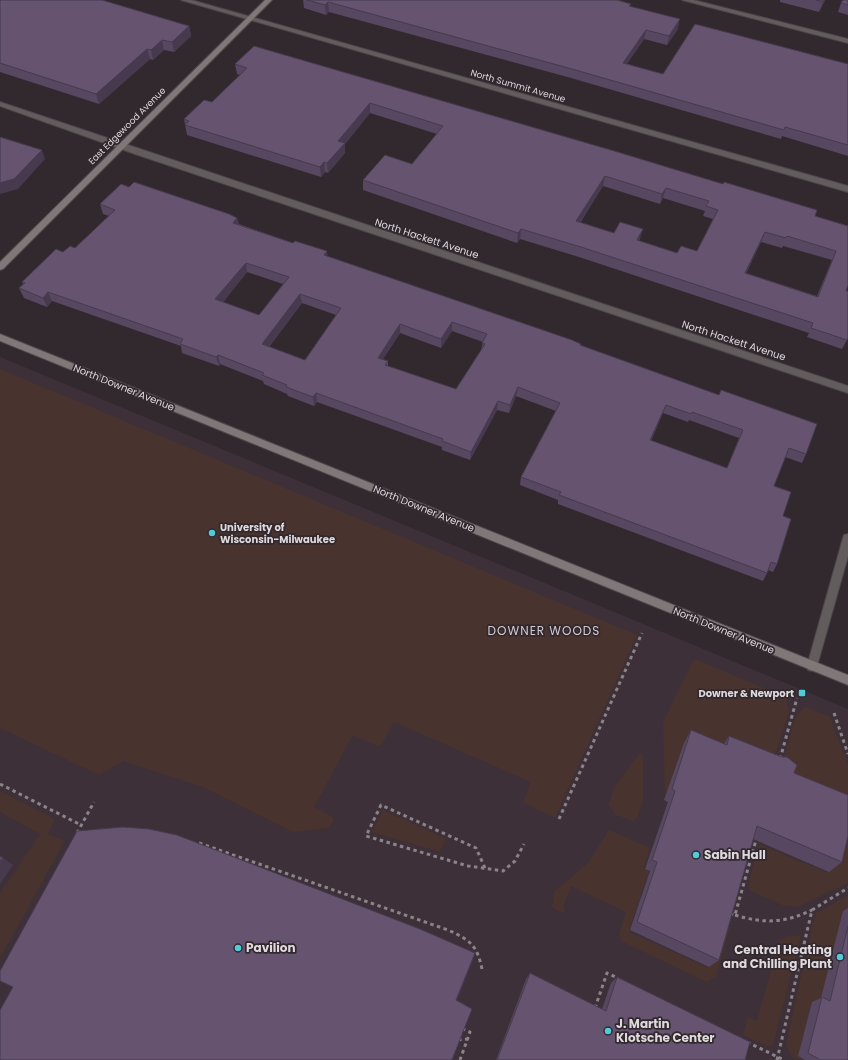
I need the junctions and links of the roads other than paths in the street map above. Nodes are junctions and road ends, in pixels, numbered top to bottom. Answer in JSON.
{"nodes":[{"id":1,"x":184,"y":0,"type":"edge"},
{"id":2,"x":269,"y":0,"type":"edge"},
{"id":3,"x":685,"y":0,"type":"edge"},
{"id":4,"x":249,"y":19,"type":"junction"},
{"id":5,"x":848,"y":41,"type":"edge"},
{"id":6,"x":0,"y":104,"type":"edge"},
{"id":7,"x":120,"y":146,"type":"junction"},
{"id":8,"x":848,"y":189,"type":"edge"},
{"id":9,"x":0,"y":267,"type":"edge"},
{"id":10,"x":0,"y":337,"type":"edge"},
{"id":11,"x":848,"y":390,"type":"edge"},
{"id":12,"x":848,"y":538,"type":"edge"},
{"id":13,"x":812,"y":666,"type":"junction"},
{"id":14,"x":848,"y":680,"type":"edge"}],
"edges":[{"from":1,"to":4,"type":"street","name":"North Summit Avenue"},
{"from":2,"to":4,"type":"street","name":"East Edgewood Avenue"},
{"from":3,"to":5,"type":"street"},
{"from":4,"to":7,"type":"street","name":"East Edgewood Avenue"},
{"from":4,"to":8,"type":"street","name":"North Summit Avenue"},
{"from":6,"to":7,"type":"street","name":"North Hackett Avenue"},
{"from":7,"to":9,"type":"street","name":"East Edgewood Avenue"},
{"from":7,"to":11,"type":"street","name":"North Hackett Avenue"},
{"from":10,"to":13,"type":"street","name":"North Downer Avenue"},
{"from":12,"to":13,"type":"street"},
{"from":13,"to":14,"type":"street","name":"North Downer Avenue"}]}
